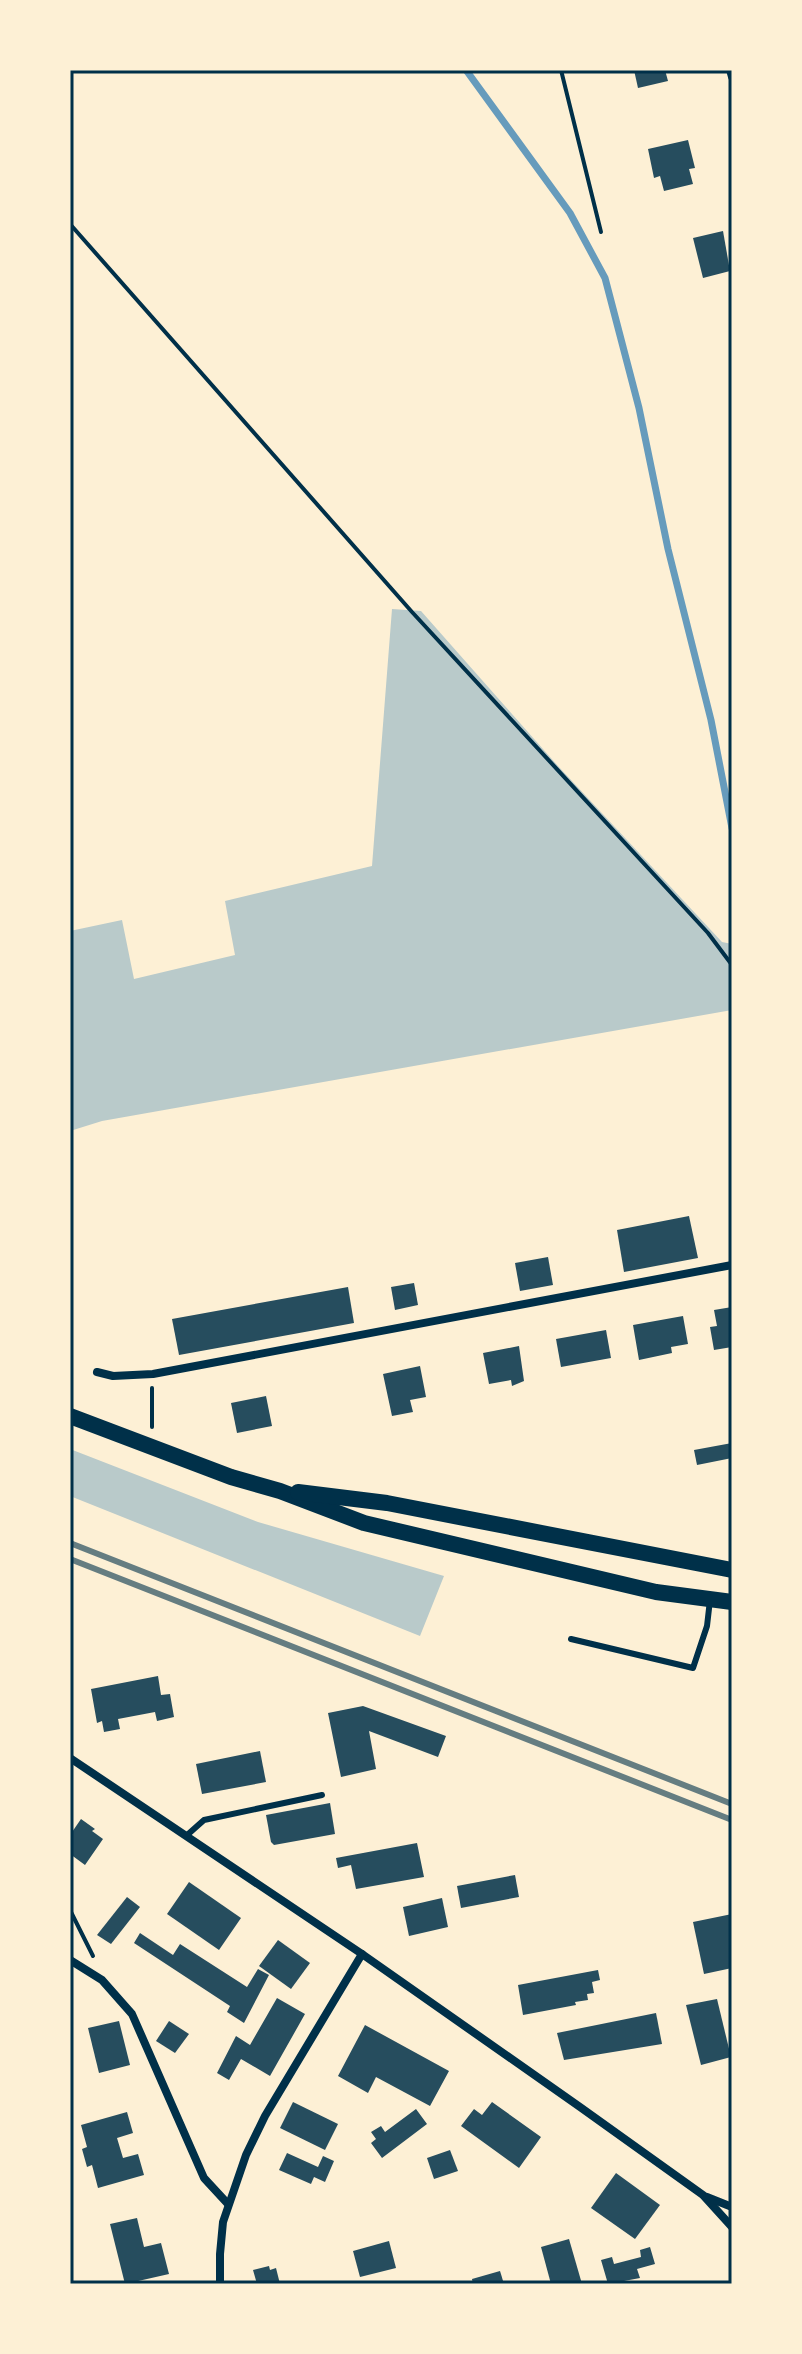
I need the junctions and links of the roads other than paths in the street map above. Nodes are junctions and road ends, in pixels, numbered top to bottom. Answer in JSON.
{"nodes":[{"id":1,"x":730,"y":70,"type":"edge"},
{"id":2,"x":732,"y":77,"type":"edge"},
{"id":3,"x":732,"y":1265,"type":"edge"},
{"id":4,"x":97,"y":1372,"type":"dead end"},
{"id":5,"x":70,"y":1416,"type":"edge"},
{"id":6,"x":280,"y":1491,"type":"junction"},
{"id":7,"x":732,"y":1570,"type":"edge"},
{"id":8,"x":710,"y":1600,"type":"junction"},
{"id":9,"x":732,"y":1602,"type":"edge"},
{"id":10,"x":571,"y":1639,"type":"dead end"},
{"id":11,"x":70,"y":1758,"type":"edge"},
{"id":12,"x":322,"y":1795,"type":"dead end"},
{"id":13,"x":186,"y":1836,"type":"junction"},
{"id":14,"x":362,"y":1954,"type":"junction"},
{"id":15,"x":70,"y":1960,"type":"edge"},
{"id":16,"x":703,"y":2195,"type":"junction"},
{"id":17,"x":228,"y":2204,"type":"junction"},
{"id":18,"x":732,"y":2207,"type":"edge"},
{"id":19,"x":732,"y":2227,"type":"edge"},
{"id":20,"x":220,"y":2284,"type":"edge"}],
"edges":[{"from":1,"to":2,"type":"street"},
{"from":3,"to":4,"type":"street"},
{"from":5,"to":6,"type":"main road"},
{"from":6,"to":7,"type":"main road"},
{"from":6,"to":8,"type":"main road"},
{"from":8,"to":9,"type":"main road"},
{"from":8,"to":10,"type":"lane"},
{"from":11,"to":13,"type":"street"},
{"from":12,"to":13,"type":"lane"},
{"from":13,"to":14,"type":"street"},
{"from":14,"to":16,"type":"street"},
{"from":14,"to":17,"type":"street"},
{"from":15,"to":17,"type":"street"},
{"from":16,"to":18,"type":"street"},
{"from":16,"to":19,"type":"street"},
{"from":17,"to":20,"type":"street"}]}
